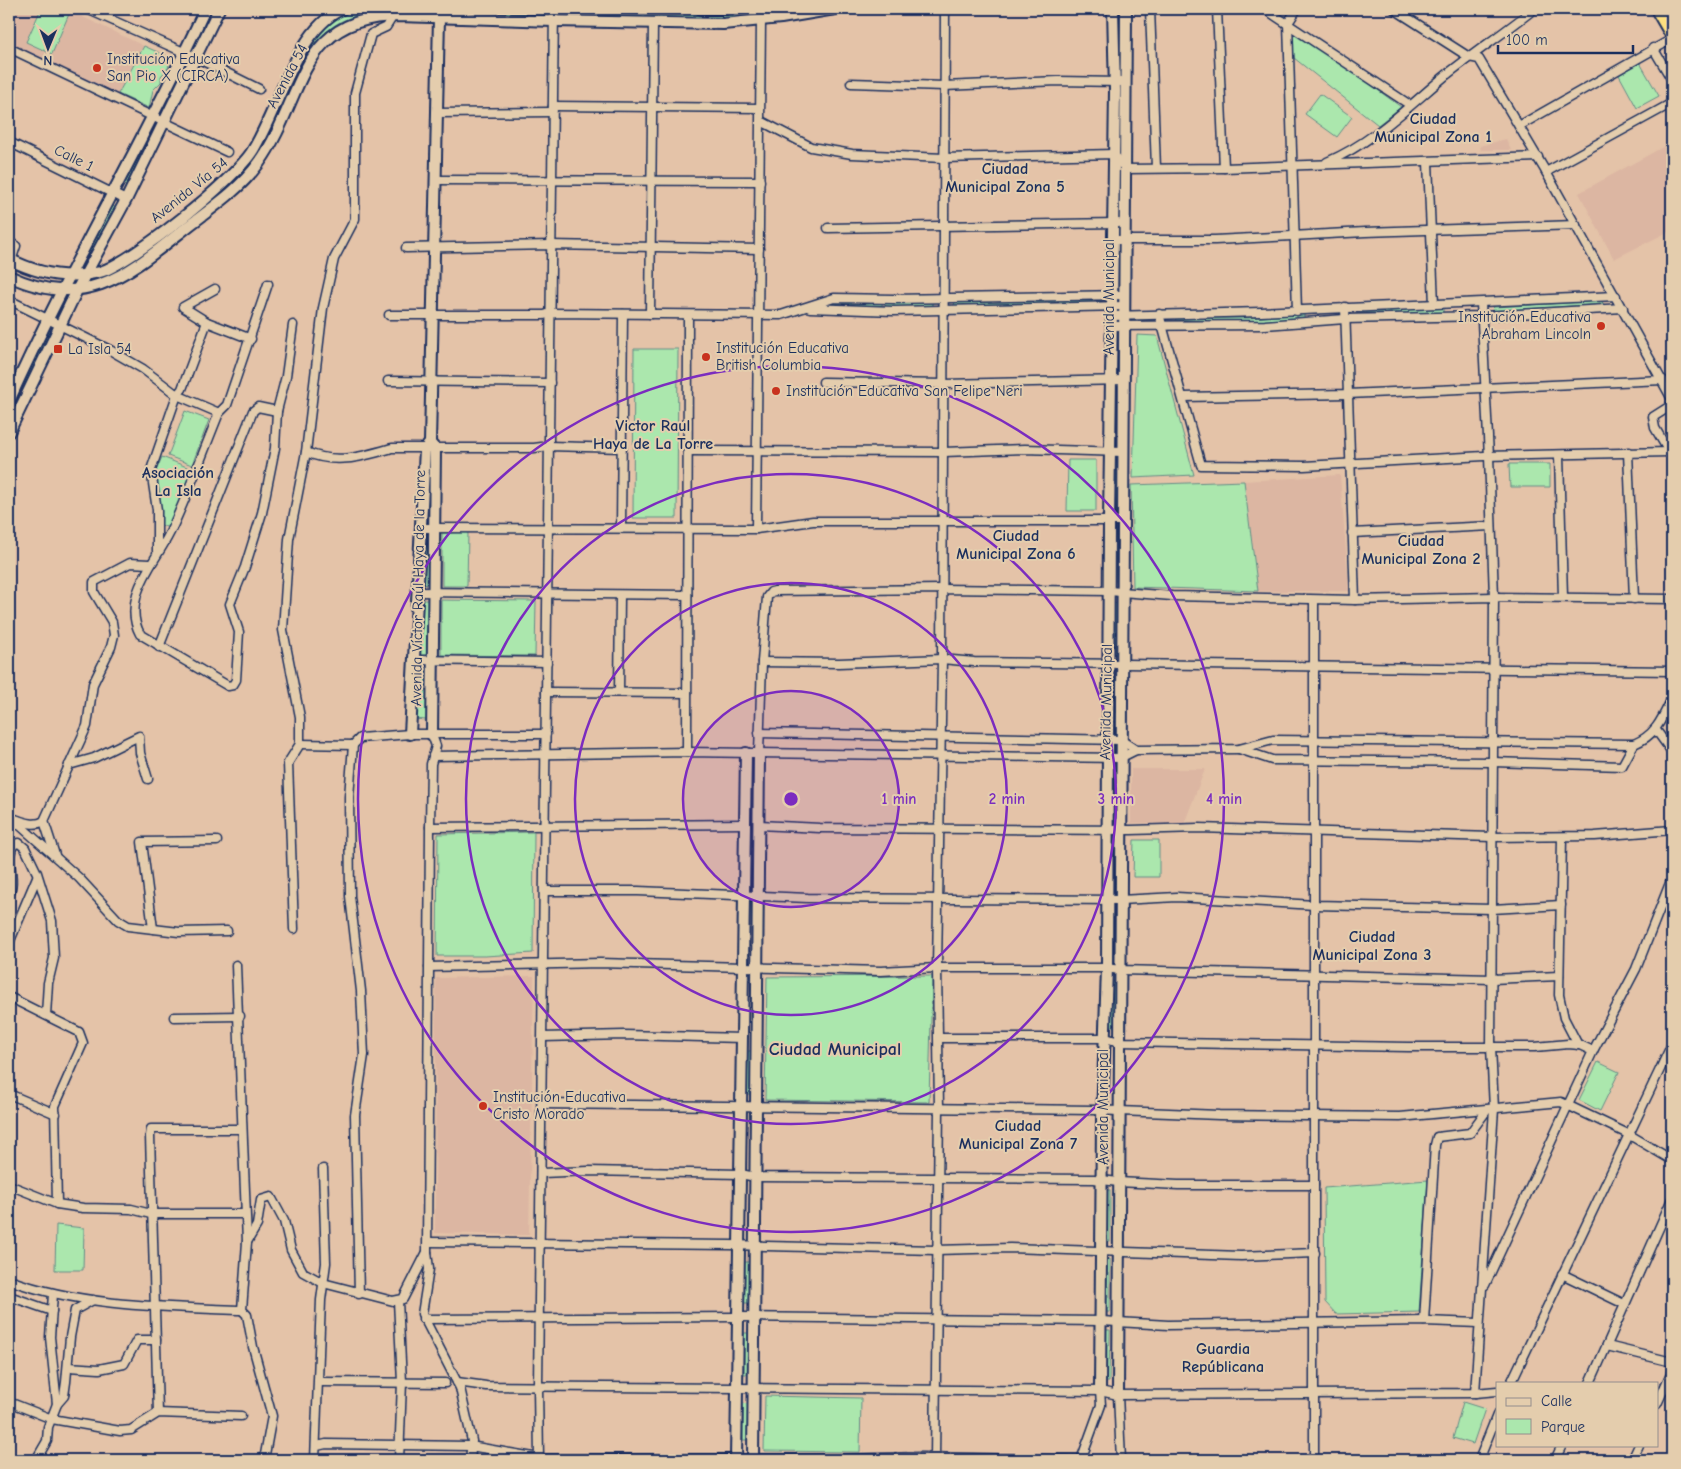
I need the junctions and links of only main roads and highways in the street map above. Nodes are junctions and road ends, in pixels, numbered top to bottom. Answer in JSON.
{"nodes":[{"id":1,"x":1658,"y":9,"type":"edge"},
{"id":2,"x":1672,"y":33,"type":"edge"}],
"edges":[{"from":1,"to":2,"type":"highway"}]}
